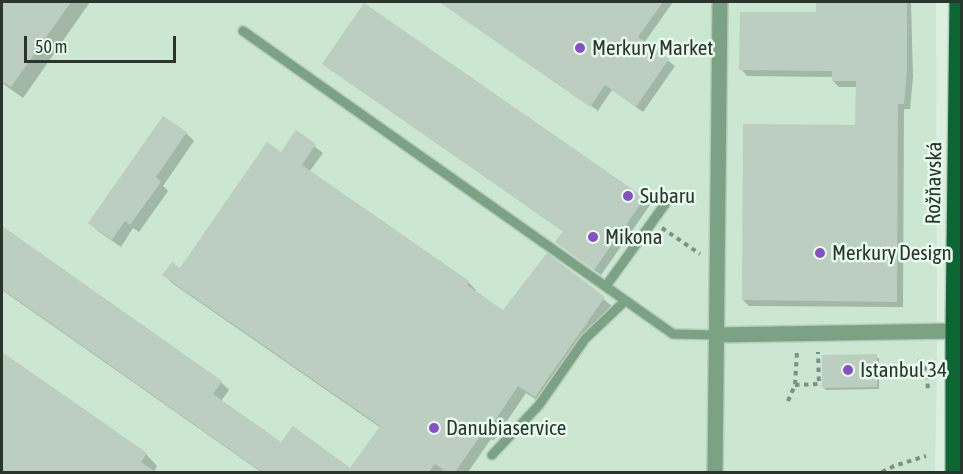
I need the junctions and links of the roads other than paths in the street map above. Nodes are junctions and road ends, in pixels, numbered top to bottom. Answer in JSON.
{"nodes":[{"id":1,"x":720,"y":2,"type":"edge"},
{"id":2,"x":957,"y":2,"type":"edge"},
{"id":3,"x":243,"y":31,"type":"dead end"},
{"id":4,"x":668,"y":200,"type":"dead end"},
{"id":5,"x":606,"y":286,"type":"junction"},
{"id":6,"x":625,"y":301,"type":"junction"},
{"id":7,"x":959,"y":332,"type":"edge"},
{"id":8,"x":717,"y":335,"type":"junction"},
{"id":9,"x":492,"y":455,"type":"dead end"},
{"id":10,"x":715,"y":472,"type":"edge"},
{"id":11,"x":953,"y":472,"type":"edge"}],
"edges":[{"from":1,"to":8,"type":"street"},
{"from":2,"to":7,"type":"main road","name":"Rožňavská"},
{"from":3,"to":5,"type":"lane"},
{"from":4,"to":5,"type":"lane"},
{"from":5,"to":6,"type":"lane"},
{"from":6,"to":8,"type":"lane"},
{"from":6,"to":9,"type":"lane"},
{"from":7,"to":8,"type":"street"},
{"from":7,"to":11,"type":"main road","name":"Rožňavská"},
{"from":8,"to":10,"type":"street"}]}
